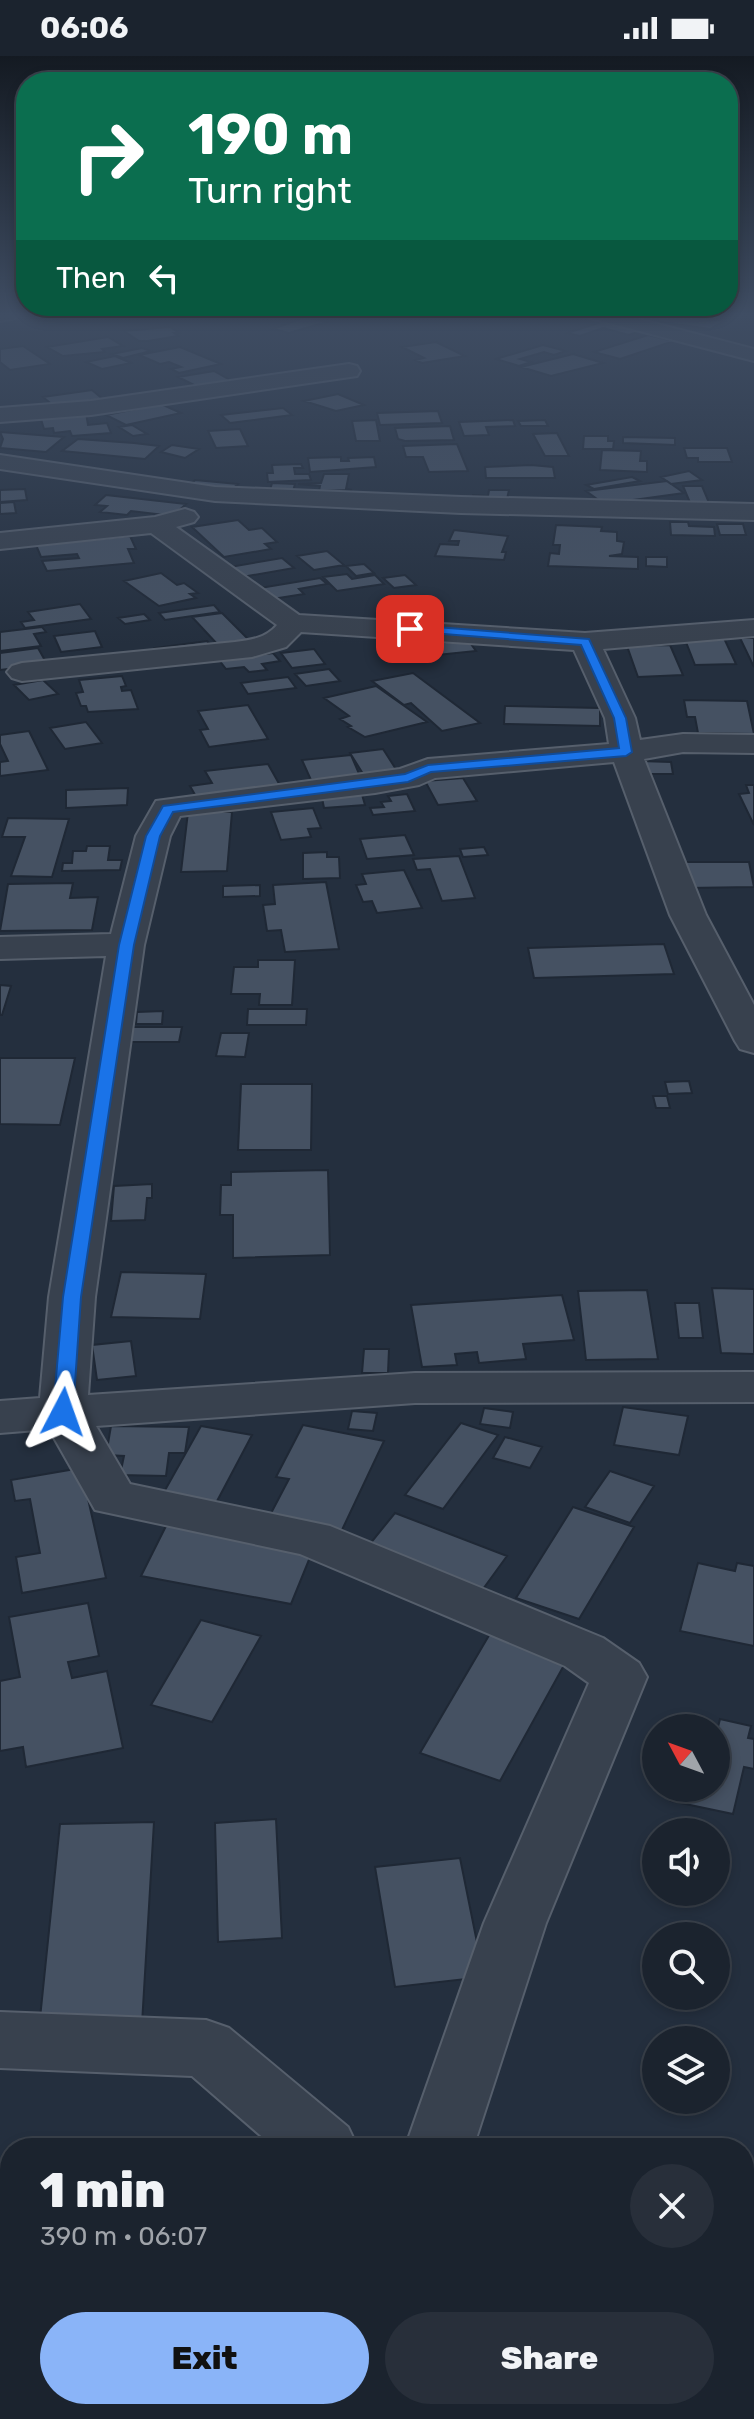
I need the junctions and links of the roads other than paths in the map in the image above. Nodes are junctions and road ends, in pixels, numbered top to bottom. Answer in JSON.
{"nodes":[{"id":1,"x":0,"y":462,"type":"edge"},
{"id":2,"x":215,"y":494,"type":"junction"},
{"id":3,"x":754,"y":512,"type":"edge"},
{"id":4,"x":156,"y":525,"type":"junction"},
{"id":5,"x":0,"y":541,"type":"edge"},
{"id":6,"x":292,"y":623,"type":"junction"},
{"id":7,"x":754,"y":628,"type":"edge"},
{"id":8,"x":585,"y":642,"type":"junction"},
{"id":9,"x":22,"y":672,"type":"dead end"},
{"id":10,"x":754,"y":744,"type":"edge"},
{"id":11,"x":626,"y":752,"type":"junction"},
{"id":12,"x":126,"y":945,"type":"junction"},
{"id":13,"x":0,"y":948,"type":"edge"},
{"id":14,"x":754,"y":1041,"type":"edge"},
{"id":15,"x":754,"y":1387,"type":"edge"},
{"id":16,"x":63,"y":1412,"type":"junction"},
{"id":17,"x":0,"y":1417,"type":"edge"},
{"id":18,"x":0,"y":2040,"type":"edge"},
{"id":19,"x":312,"y":2138,"type":"edge"},
{"id":20,"x":442,"y":2138,"type":"edge"}],
"edges":[{"from":1,"to":2,"type":"street"},
{"from":2,"to":3,"type":"street"},
{"from":2,"to":4,"type":"street"},
{"from":4,"to":5,"type":"street"},
{"from":4,"to":6,"type":"street"},
{"from":6,"to":8,"type":"street"},
{"from":6,"to":9,"type":"street"},
{"from":7,"to":8,"type":"street"},
{"from":8,"to":11,"type":"street"},
{"from":10,"to":11,"type":"street"},
{"from":11,"to":12,"type":"street"},
{"from":11,"to":14,"type":"street"},
{"from":12,"to":13,"type":"street"},
{"from":12,"to":16,"type":"street"},
{"from":15,"to":16,"type":"street"},
{"from":16,"to":17,"type":"street"},
{"from":16,"to":20,"type":"street"},
{"from":18,"to":19,"type":"street"}]}
